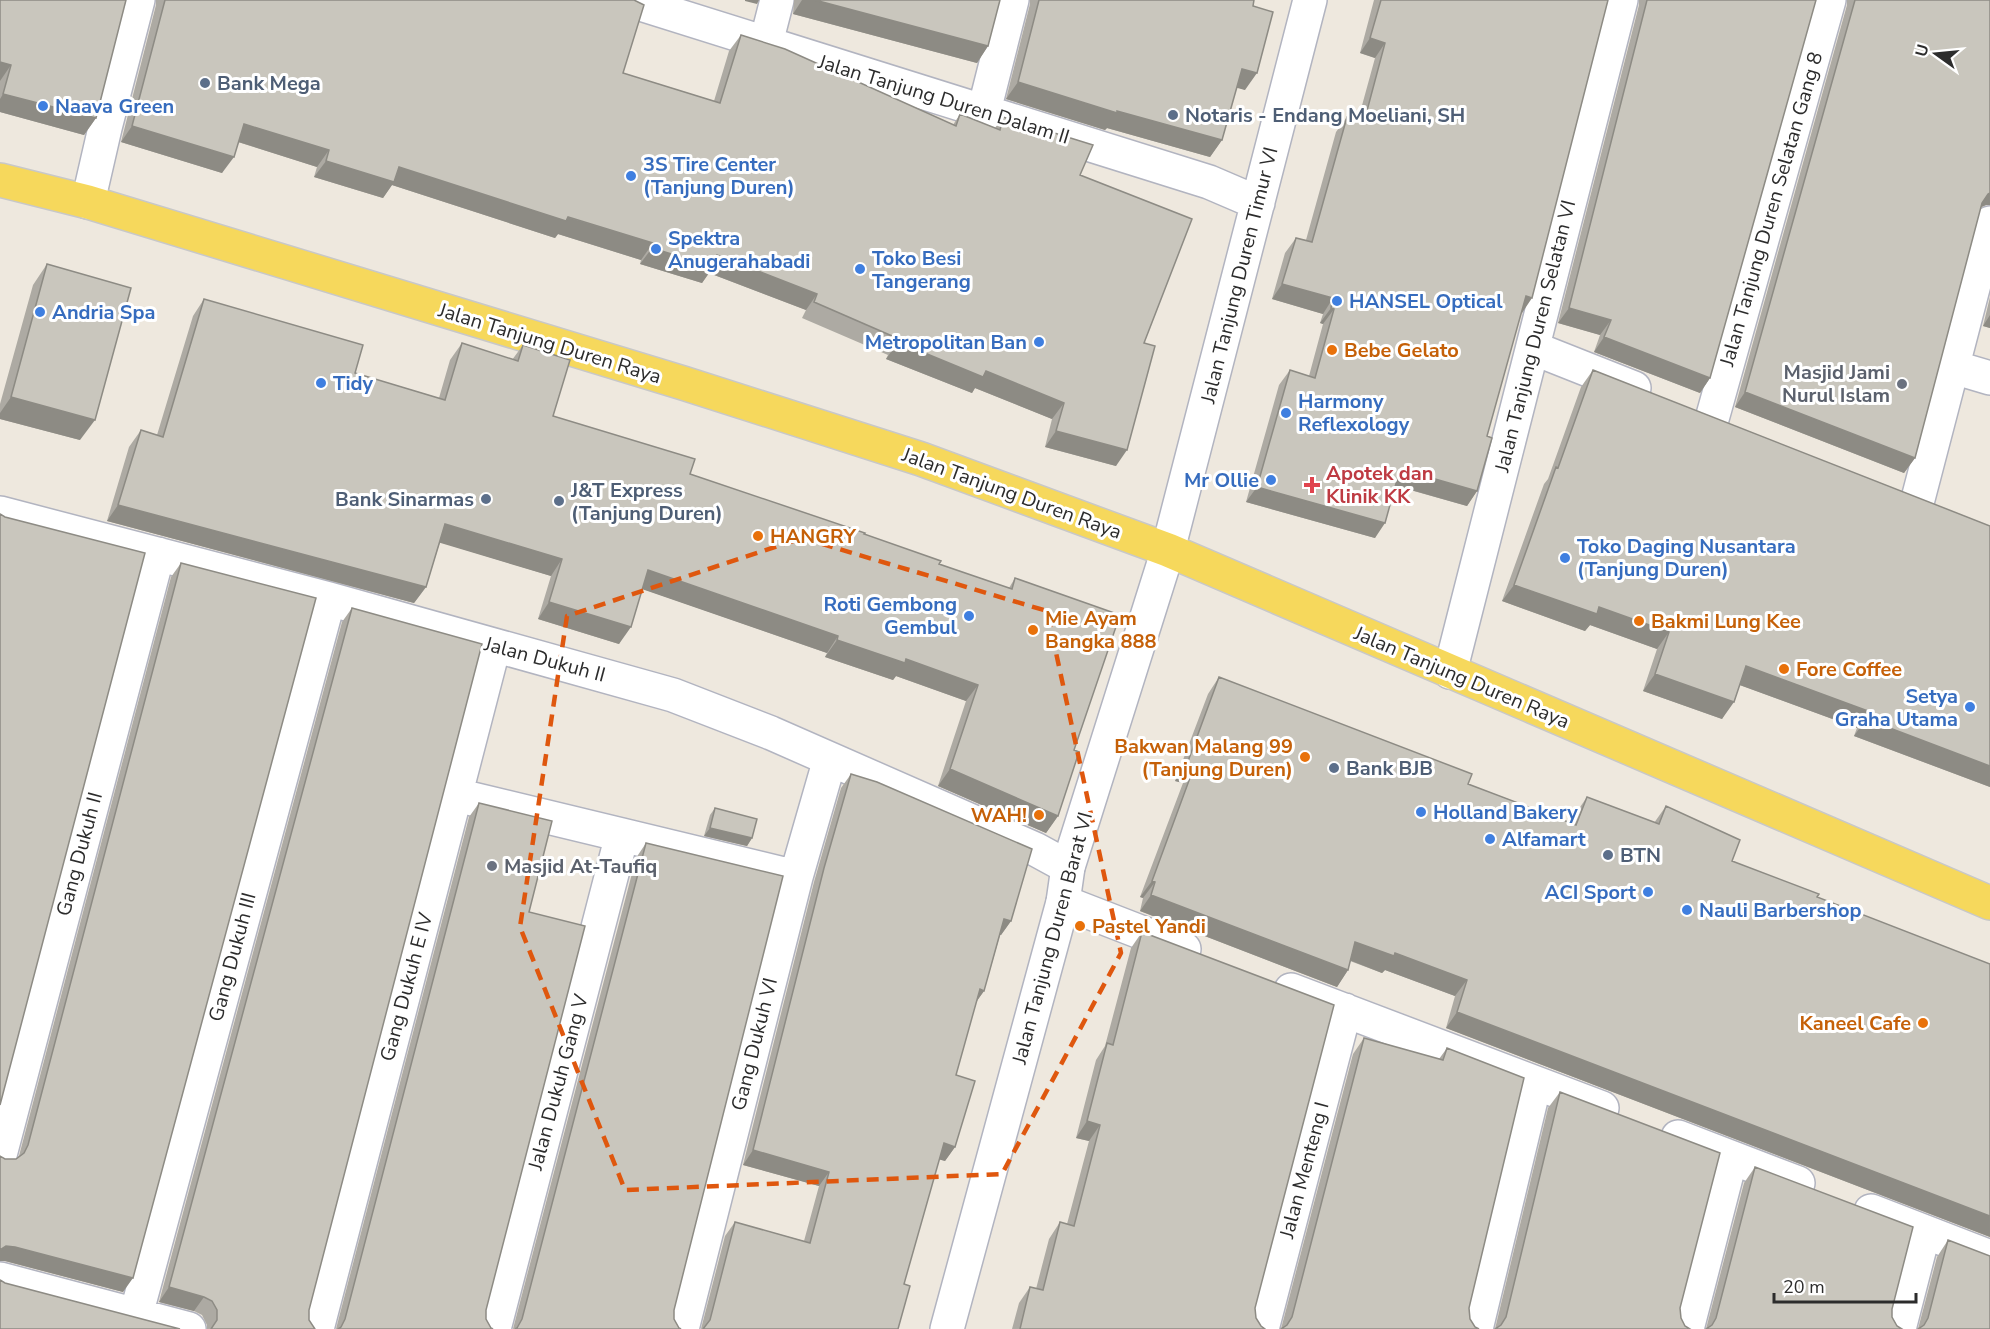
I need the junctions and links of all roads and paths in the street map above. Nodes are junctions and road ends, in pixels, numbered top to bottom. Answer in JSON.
{"nodes":[{"id":1,"x":138,"y":0,"type":"edge"},
{"id":2,"x":628,"y":0,"type":"edge"},
{"id":3,"x":777,"y":0,"type":"edge"},
{"id":4,"x":1012,"y":0,"type":"edge"},
{"id":5,"x":1310,"y":0,"type":"edge"},
{"id":6,"x":1621,"y":0,"type":"edge"},
{"id":7,"x":1829,"y":0,"type":"edge"},
{"id":8,"x":766,"y":43,"type":"junction"},
{"id":9,"x":984,"y":111,"type":"junction"},
{"id":10,"x":0,"y":180,"type":"edge"},
{"id":11,"x":88,"y":202,"type":"junction"},
{"id":12,"x":1258,"y":203,"type":"junction"},
{"id":13,"x":1990,"y":223,"type":"edge"},
{"id":14,"x":1533,"y":348,"type":"junction"},
{"id":15,"x":1953,"y":367,"type":"junction"},
{"id":16,"x":1990,"y":378,"type":"edge"},
{"id":17,"x":1712,"y":419,"type":"junction"},
{"id":18,"x":1745,"y":431,"type":"edge"},
{"id":19,"x":1886,"y":487,"type":"edge"},
{"id":20,"x":1918,"y":499,"type":"junction"},
{"id":21,"x":1949,"y":511,"type":"edge"},
{"id":22,"x":0,"y":513,"type":"edge"},
{"id":23,"x":1168,"y":550,"type":"junction"},
{"id":24,"x":158,"y":554,"type":"junction"},
{"id":25,"x":329,"y":599,"type":"junction"},
{"id":26,"x":495,"y":646,"type":"junction"},
{"id":27,"x":1450,"y":672,"type":"junction"},
{"id":28,"x":830,"y":759,"type":"junction"},
{"id":29,"x":456,"y":795,"type":"junction"},
{"id":30,"x":622,"y":835,"type":"junction"},
{"id":31,"x":1068,"y":867,"type":"junction"},
{"id":32,"x":796,"y":877,"type":"junction"},
{"id":33,"x":1063,"y":902,"type":"junction"},
{"id":34,"x":1990,"y":903,"type":"edge"},
{"id":35,"x":1213,"y":960,"type":"edge"},
{"id":36,"x":1268,"y":981,"type":"edge"},
{"id":37,"x":1345,"y":1010,"type":"junction"},
{"id":38,"x":1535,"y":1083,"type":"junction"},
{"id":39,"x":0,"y":1155,"type":"edge"},
{"id":40,"x":1731,"y":1158,"type":"junction"},
{"id":41,"x":1924,"y":1232,"type":"junction"},
{"id":42,"x":1990,"y":1257,"type":"edge"},
{"id":43,"x":0,"y":1279,"type":"edge"},
{"id":44,"x":136,"y":1315,"type":"junction"},
{"id":45,"x":189,"y":1329,"type":"edge"},
{"id":46,"x":317,"y":1329,"type":"edge"},
{"id":47,"x":494,"y":1329,"type":"edge"},
{"id":48,"x":682,"y":1329,"type":"edge"},
{"id":49,"x":947,"y":1329,"type":"edge"},
{"id":50,"x":1262,"y":1329,"type":"edge"},
{"id":51,"x":1476,"y":1329,"type":"edge"},
{"id":52,"x":1687,"y":1329,"type":"edge"},
{"id":53,"x":1899,"y":1329,"type":"edge"}],
"edges":[{"from":1,"to":11,"type":"street"},
{"from":2,"to":8,"type":"street","name":"Jalan Tanjung Duren Dalam II"},
{"from":3,"to":8,"type":"street"},
{"from":4,"to":9,"type":"street"},
{"from":5,"to":12,"type":"street","name":"Jalan Tanjung Duren Timur VI"},
{"from":6,"to":14,"type":"street","name":"Jalan Tanjung Duren Selatan VI"},
{"from":7,"to":17,"type":"street","name":"Jalan Tanjung Duren Selatan Gang 8"},
{"from":8,"to":9,"type":"street","name":"Jalan Tanjung Duren Dalam II"},
{"from":9,"to":12,"type":"street","name":"Jalan Tanjung Duren Dalam II"},
{"from":10,"to":11,"type":"main road","name":"Jalan Tanjung Duren Raya"},
{"from":11,"to":23,"type":"main road","name":"Jalan Tanjung Duren Raya"},
{"from":12,"to":23,"type":"street","name":"Jalan Tanjung Duren Timur VI"},
{"from":13,"to":15,"type":"street"},
{"from":14,"to":17,"type":"street"},
{"from":14,"to":27,"type":"street","name":"Jalan Tanjung Duren Selatan VI"},
{"from":15,"to":16,"type":"street"},
{"from":15,"to":20,"type":"street"},
{"from":17,"to":18,"type":"street"},
{"from":19,"to":20,"type":"street"},
{"from":20,"to":21,"type":"street"},
{"from":22,"to":24,"type":"street","name":"Jalan Dukuh II"},
{"from":23,"to":27,"type":"main road","name":"Jalan Tanjung Duren Raya"},
{"from":23,"to":31,"type":"street","name":"Jalan Tanjung Duren Barat VI"},
{"from":24,"to":25,"type":"street","name":"Jalan Dukuh II"},
{"from":24,"to":39,"type":"street","name":"Gang Dukuh II"},
{"from":25,"to":26,"type":"street","name":"Jalan Dukuh II"},
{"from":25,"to":44,"type":"street","name":"Gang Dukuh III"},
{"from":26,"to":28,"type":"street","name":"Jalan Dukuh II"},
{"from":26,"to":29,"type":"street","name":"Gang Dukuh E IV"},
{"from":27,"to":34,"type":"main road","name":"Jalan Tanjung Duren Raya"},
{"from":28,"to":31,"type":"street","name":"Jalan Dukuh II"},
{"from":28,"to":32,"type":"street","name":"Gang Dukuh VI"},
{"from":29,"to":30,"type":"street"},
{"from":29,"to":46,"type":"street","name":"Gang Dukuh E IV"},
{"from":30,"to":32,"type":"street"},
{"from":30,"to":47,"type":"street","name":"Jalan Dukuh Gang V"},
{"from":31,"to":33,"type":"street","name":"Jalan Tanjung Duren Barat VI"},
{"from":32,"to":48,"type":"street","name":"Gang Dukuh VI"},
{"from":33,"to":35,"type":"street"},
{"from":33,"to":49,"type":"street","name":"Jalan Tanjung Duren Barat VI"},
{"from":36,"to":37,"type":"street"},
{"from":37,"to":38,"type":"street"},
{"from":37,"to":50,"type":"street","name":"Jalan Menteng I"},
{"from":38,"to":40,"type":"street"},
{"from":38,"to":51,"type":"street"},
{"from":40,"to":41,"type":"street"},
{"from":40,"to":52,"type":"street"},
{"from":41,"to":42,"type":"street"},
{"from":41,"to":53,"type":"street"},
{"from":43,"to":44,"type":"street"},
{"from":44,"to":45,"type":"street"}]}
